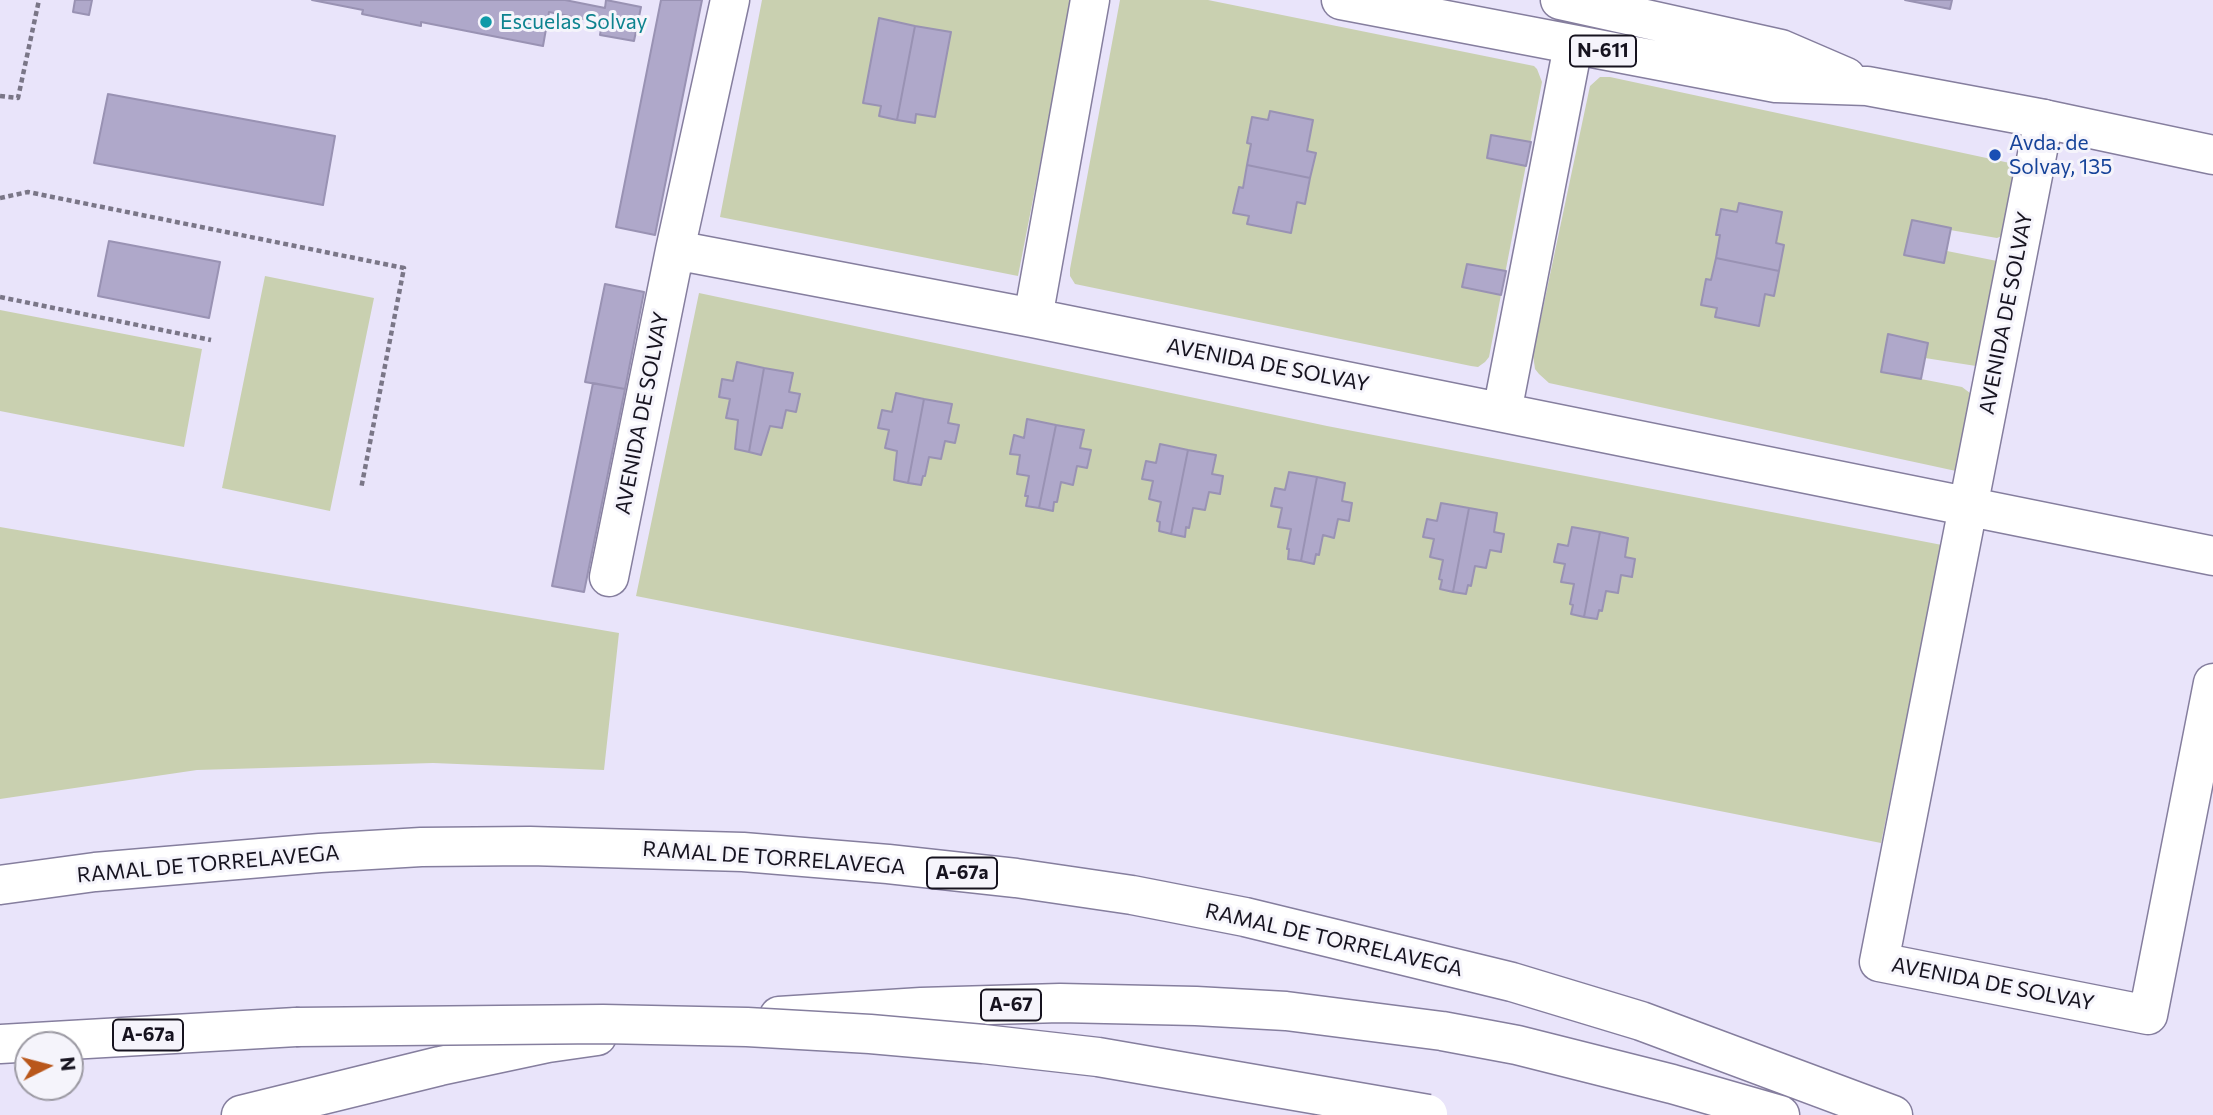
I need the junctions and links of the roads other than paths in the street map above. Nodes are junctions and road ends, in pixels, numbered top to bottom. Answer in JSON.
{"nodes":[{"id":1,"x":730,"y":0,"type":"edge"},
{"id":2,"x":1090,"y":0,"type":"edge"},
{"id":3,"x":1341,"y":0,"type":"edge"},
{"id":4,"x":1560,"y":0,"type":"edge"},
{"id":5,"x":1573,"y":46,"type":"junction"},
{"id":6,"x":1867,"y":86,"type":"junction"},
{"id":7,"x":2044,"y":119,"type":"junction"},
{"id":8,"x":2213,"y":155,"type":"edge"},
{"id":9,"x":675,"y":250,"type":"junction"},
{"id":10,"x":1033,"y":318,"type":"junction"},
{"id":11,"x":1502,"y":412,"type":"junction"},
{"id":12,"x":1968,"y":506,"type":"junction"},
{"id":13,"x":2213,"y":556,"type":"edge"},
{"id":14,"x":609,"y":577,"type":"dead end"},
{"id":15,"x":2213,"y":683,"type":"edge"},
{"id":16,"x":0,"y":885,"type":"edge"},
{"id":17,"x":0,"y":1044,"type":"edge"},
{"id":18,"x":1431,"y":1114,"type":"edge"},
{"id":19,"x":241,"y":1115,"type":"edge"},
{"id":20,"x":1780,"y":1115,"type":"edge"},
{"id":21,"x":1893,"y":1115,"type":"edge"}],
"edges":[{"from":1,"to":9,"type":"main road","name":"AVENIDA DE SOLVAY"},
{"from":2,"to":10,"type":"main road"},
{"from":3,"to":5,"type":"main road","number":"N-611"},
{"from":4,"to":6,"type":"main road","number":"N-611"},
{"from":5,"to":6,"type":"main road","number":"N-611"},
{"from":5,"to":11,"type":"main road"},
{"from":6,"to":7,"type":"main road","number":"N-611"},
{"from":7,"to":8,"type":"main road","number":"N-611"},
{"from":7,"to":12,"type":"main road","name":"AVENIDA DE SOLVAY"},
{"from":9,"to":10,"type":"main road","name":"AVENIDA DE SOLVAY"},
{"from":9,"to":14,"type":"main road","name":"AVENIDA DE SOLVAY"},
{"from":10,"to":11,"type":"main road","name":"AVENIDA DE SOLVAY"},
{"from":11,"to":12,"type":"main road","name":"AVENIDA DE SOLVAY"},
{"from":12,"to":13,"type":"main road","name":"AVENIDA DE SOLVAY"},
{"from":12,"to":15,"type":"main road","name":"AVENIDA DE SOLVAY"},
{"from":16,"to":21,"type":"main road","name":"RAMAL DE TORRELAVEGA","number":"A-67a"},
{"from":17,"to":18,"type":"main road","number":"A-67a","bridge":true},
{"from":19,"to":20,"type":"main road","number":"A-67"}]}
